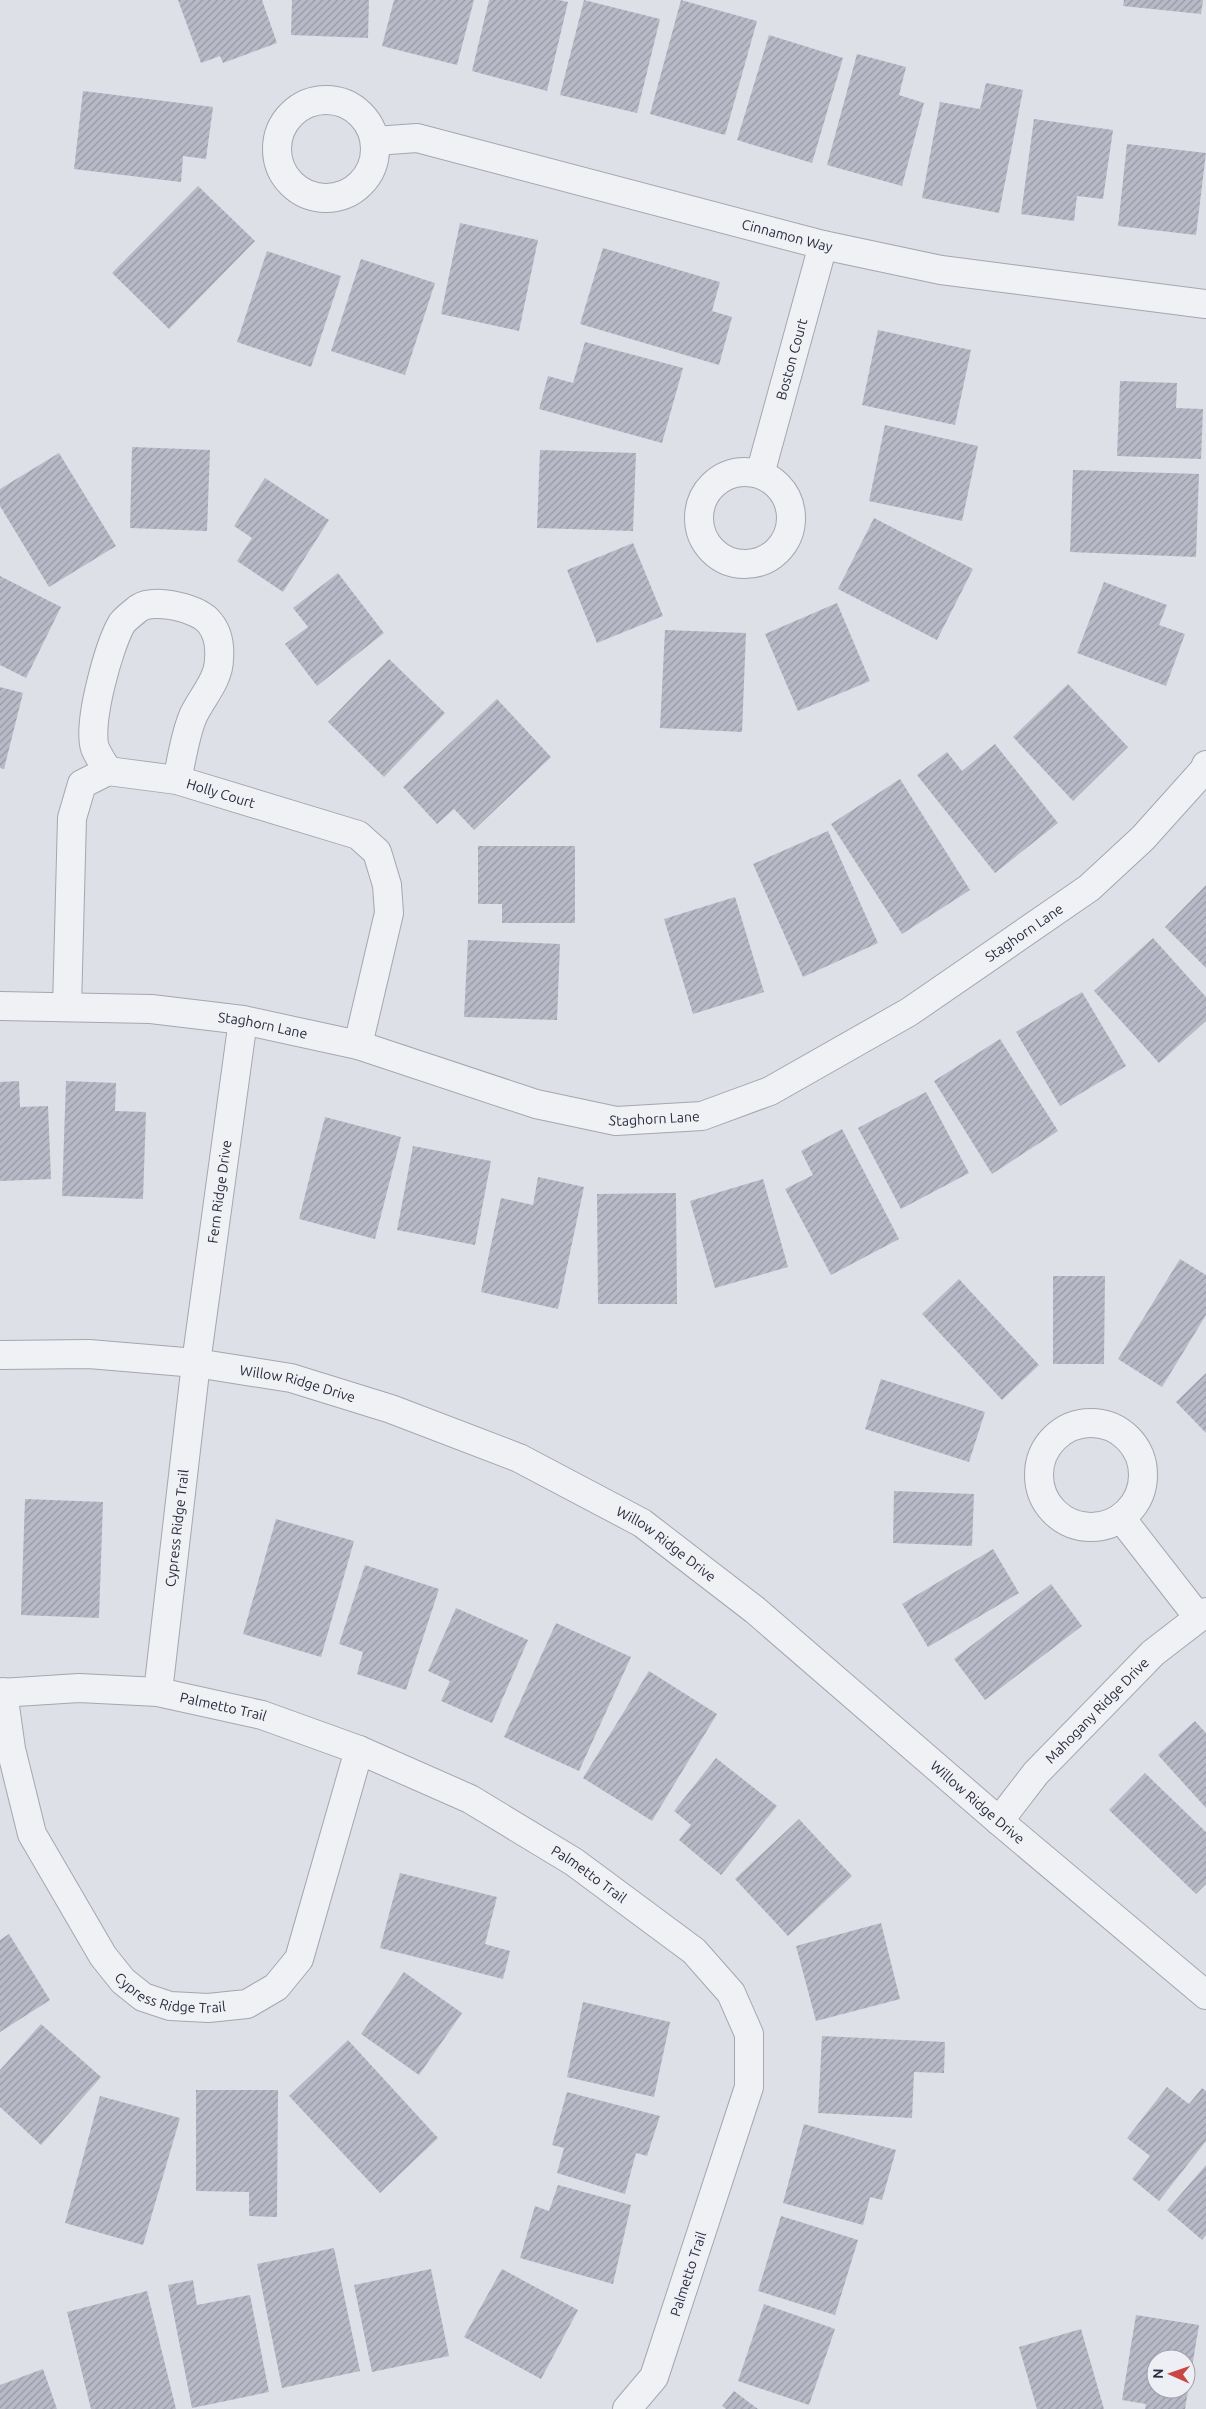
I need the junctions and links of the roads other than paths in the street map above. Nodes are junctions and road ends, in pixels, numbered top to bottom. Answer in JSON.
{"nodes":[{"id":1,"x":375,"y":141,"type":"dead end"},
{"id":2,"x":823,"y":245,"type":"junction"},
{"id":3,"x":1206,"y":304,"type":"edge"},
{"id":4,"x":760,"y":474,"type":"dead end"},
{"id":5,"x":1206,"y":765,"type":"edge"},
{"id":6,"x":108,"y":771,"type":"junction"},
{"id":7,"x":177,"y":780,"type":"junction"},
{"id":8,"x":0,"y":1006,"type":"edge"},
{"id":9,"x":66,"y":1007,"type":"junction"},
{"id":10,"x":244,"y":1020,"type":"junction"},
{"id":11,"x":358,"y":1045,"type":"junction"},
{"id":12,"x":0,"y":1355,"type":"edge"},
{"id":13,"x":196,"y":1363,"type":"junction"},
{"id":14,"x":1121,"y":1518,"type":"dead end"},
{"id":15,"x":1202,"y":1615,"type":"edge"},
{"id":16,"x":2,"y":1692,"type":"edge"},
{"id":17,"x":158,"y":1692,"type":"junction"},
{"id":18,"x":359,"y":1750,"type":"junction"},
{"id":19,"x":999,"y":1821,"type":"junction"},
{"id":20,"x":1206,"y":1995,"type":"edge"},
{"id":21,"x":627,"y":2409,"type":"edge"}],
"edges":[{"from":1,"to":2,"type":"street","name":"Cinnamon Way"},
{"from":2,"to":3,"type":"street","name":"Cinnamon Way"},
{"from":2,"to":4,"type":"street","name":"Boston Court"},
{"from":5,"to":11,"type":"street","name":"Staghorn Lane"},
{"from":6,"to":7,"type":"street","name":"Holly Court"},
{"from":6,"to":7,"type":"street"},
{"from":6,"to":9,"type":"street"},
{"from":7,"to":11,"type":"street","name":"Holly Court"},
{"from":8,"to":9,"type":"street","name":"Staghorn Lane"},
{"from":9,"to":10,"type":"street","name":"Staghorn Lane"},
{"from":10,"to":11,"type":"street","name":"Staghorn Lane"},
{"from":10,"to":13,"type":"street","name":"Fern Ridge Drive"},
{"from":12,"to":13,"type":"street","name":"Willow Ridge Drive"},
{"from":13,"to":17,"type":"street","name":"Cypress Ridge Trail"},
{"from":13,"to":19,"type":"street","name":"Willow Ridge Drive"},
{"from":14,"to":15,"type":"street"},
{"from":15,"to":19,"type":"street","name":"Mahogany Ridge Drive"},
{"from":16,"to":17,"type":"street","name":"Palmetto Trail"},
{"from":16,"to":18,"type":"street","name":"Cypress Ridge Trail"},
{"from":17,"to":18,"type":"street","name":"Palmetto Trail"},
{"from":18,"to":21,"type":"street","name":"Palmetto Trail"},
{"from":19,"to":20,"type":"street","name":"Willow Ridge Drive"}]}
